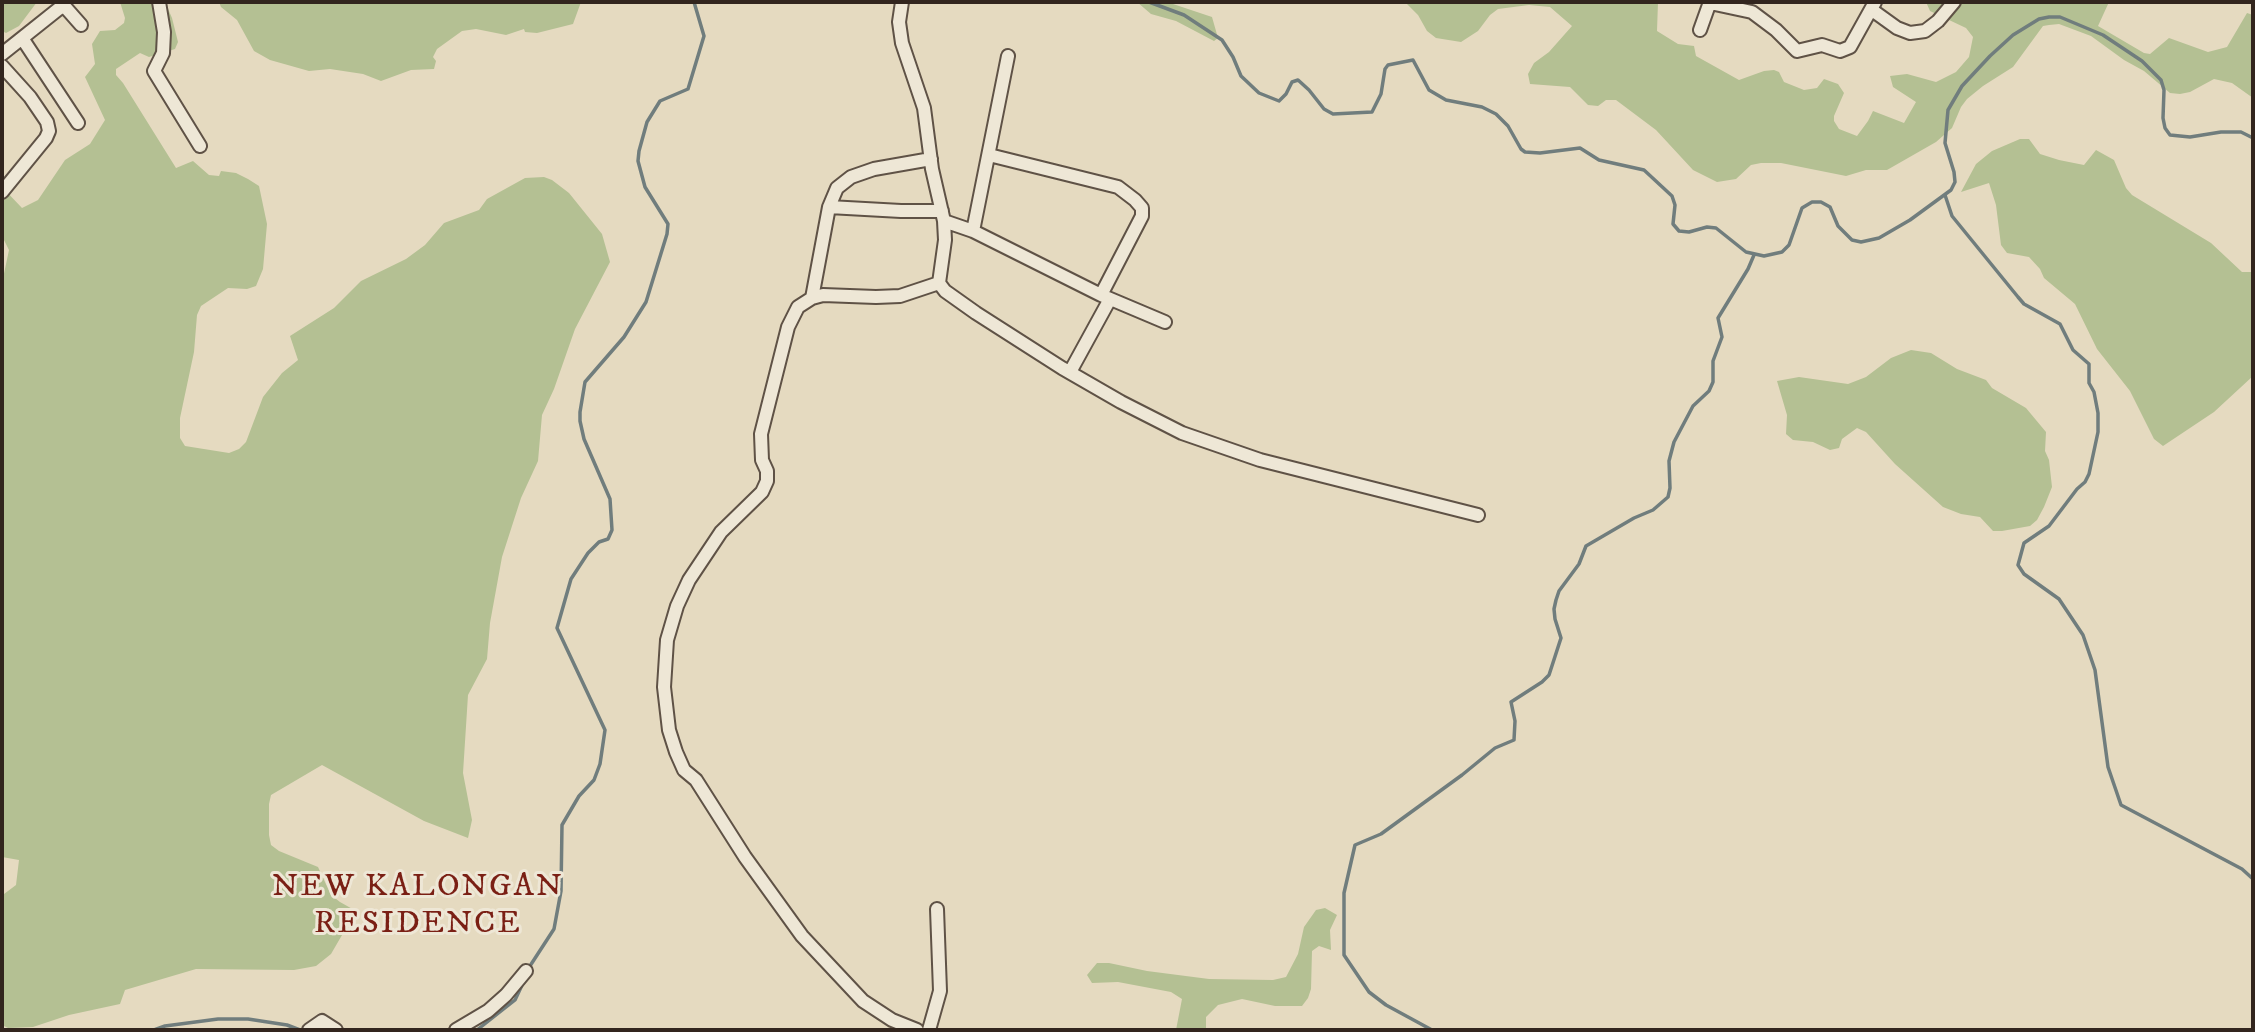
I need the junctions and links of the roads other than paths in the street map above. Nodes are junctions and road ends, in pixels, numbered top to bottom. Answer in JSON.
{"nodes":[{"id":1,"x":159,"y":2,"type":"edge"},
{"id":2,"x":902,"y":2,"type":"edge"},
{"id":3,"x":1710,"y":2,"type":"edge"},
{"id":4,"x":1954,"y":2,"type":"edge"},
{"id":5,"x":69,"y":4,"type":"edge"},
{"id":6,"x":1873,"y":6,"type":"edge"},
{"id":7,"x":81,"y":25,"type":"dead end"},
{"id":8,"x":1700,"y":30,"type":"dead end"},
{"id":9,"x":22,"y":38,"type":"junction"},
{"id":10,"x":2,"y":54,"type":"edge"},
{"id":11,"x":1008,"y":56,"type":"dead end"},
{"id":12,"x":2,"y":66,"type":"edge"},
{"id":13,"x":78,"y":123,"type":"dead end"},
{"id":14,"x":200,"y":146,"type":"dead end"},
{"id":15,"x":989,"y":155,"type":"junction"},
{"id":16,"x":931,"y":159,"type":"junction"},
{"id":17,"x":2,"y":192,"type":"edge"},
{"id":18,"x":830,"y":208,"type":"junction"},
{"id":19,"x":943,"y":216,"type":"junction"},
{"id":20,"x":973,"y":232,"type":"junction"},
{"id":21,"x":939,"y":283,"type":"junction"},
{"id":22,"x":1105,"y":297,"type":"junction"},
{"id":23,"x":812,"y":298,"type":"junction"},
{"id":24,"x":1165,"y":322,"type":"dead end"},
{"id":25,"x":1070,"y":372,"type":"junction"},
{"id":26,"x":1478,"y":514,"type":"dead end"},
{"id":27,"x":937,"y":909,"type":"dead end"},
{"id":28,"x":526,"y":971,"type":"dead end"},
{"id":29,"x":309,"y":1030,"type":"edge"},
{"id":30,"x":336,"y":1030,"type":"edge"},
{"id":31,"x":456,"y":1030,"type":"edge"},
{"id":32,"x":917,"y":1030,"type":"edge"},
{"id":33,"x":929,"y":1030,"type":"edge"}],
"edges":[{"from":1,"to":14,"type":"street"},
{"from":2,"to":16,"type":"street"},
{"from":3,"to":6,"type":"street"},
{"from":3,"to":8,"type":"street"},
{"from":4,"to":6,"type":"street"},
{"from":5,"to":7,"type":"street"},
{"from":5,"to":9,"type":"street"},
{"from":9,"to":10,"type":"street"},
{"from":9,"to":13,"type":"street"},
{"from":11,"to":15,"type":"street"},
{"from":12,"to":17,"type":"street"},
{"from":15,"to":20,"type":"street"},
{"from":15,"to":22,"type":"street"},
{"from":16,"to":18,"type":"street"},
{"from":16,"to":19,"type":"street"},
{"from":18,"to":19,"type":"street"},
{"from":18,"to":23,"type":"street"},
{"from":19,"to":20,"type":"street"},
{"from":19,"to":21,"type":"street"},
{"from":20,"to":22,"type":"street"},
{"from":21,"to":23,"type":"street"},
{"from":21,"to":25,"type":"street"},
{"from":22,"to":24,"type":"street"},
{"from":22,"to":25,"type":"street"},
{"from":23,"to":32,"type":"street"},
{"from":25,"to":26,"type":"street"},
{"from":27,"to":33,"type":"street"},
{"from":28,"to":31,"type":"street"},
{"from":29,"to":30,"type":"street"}]}
